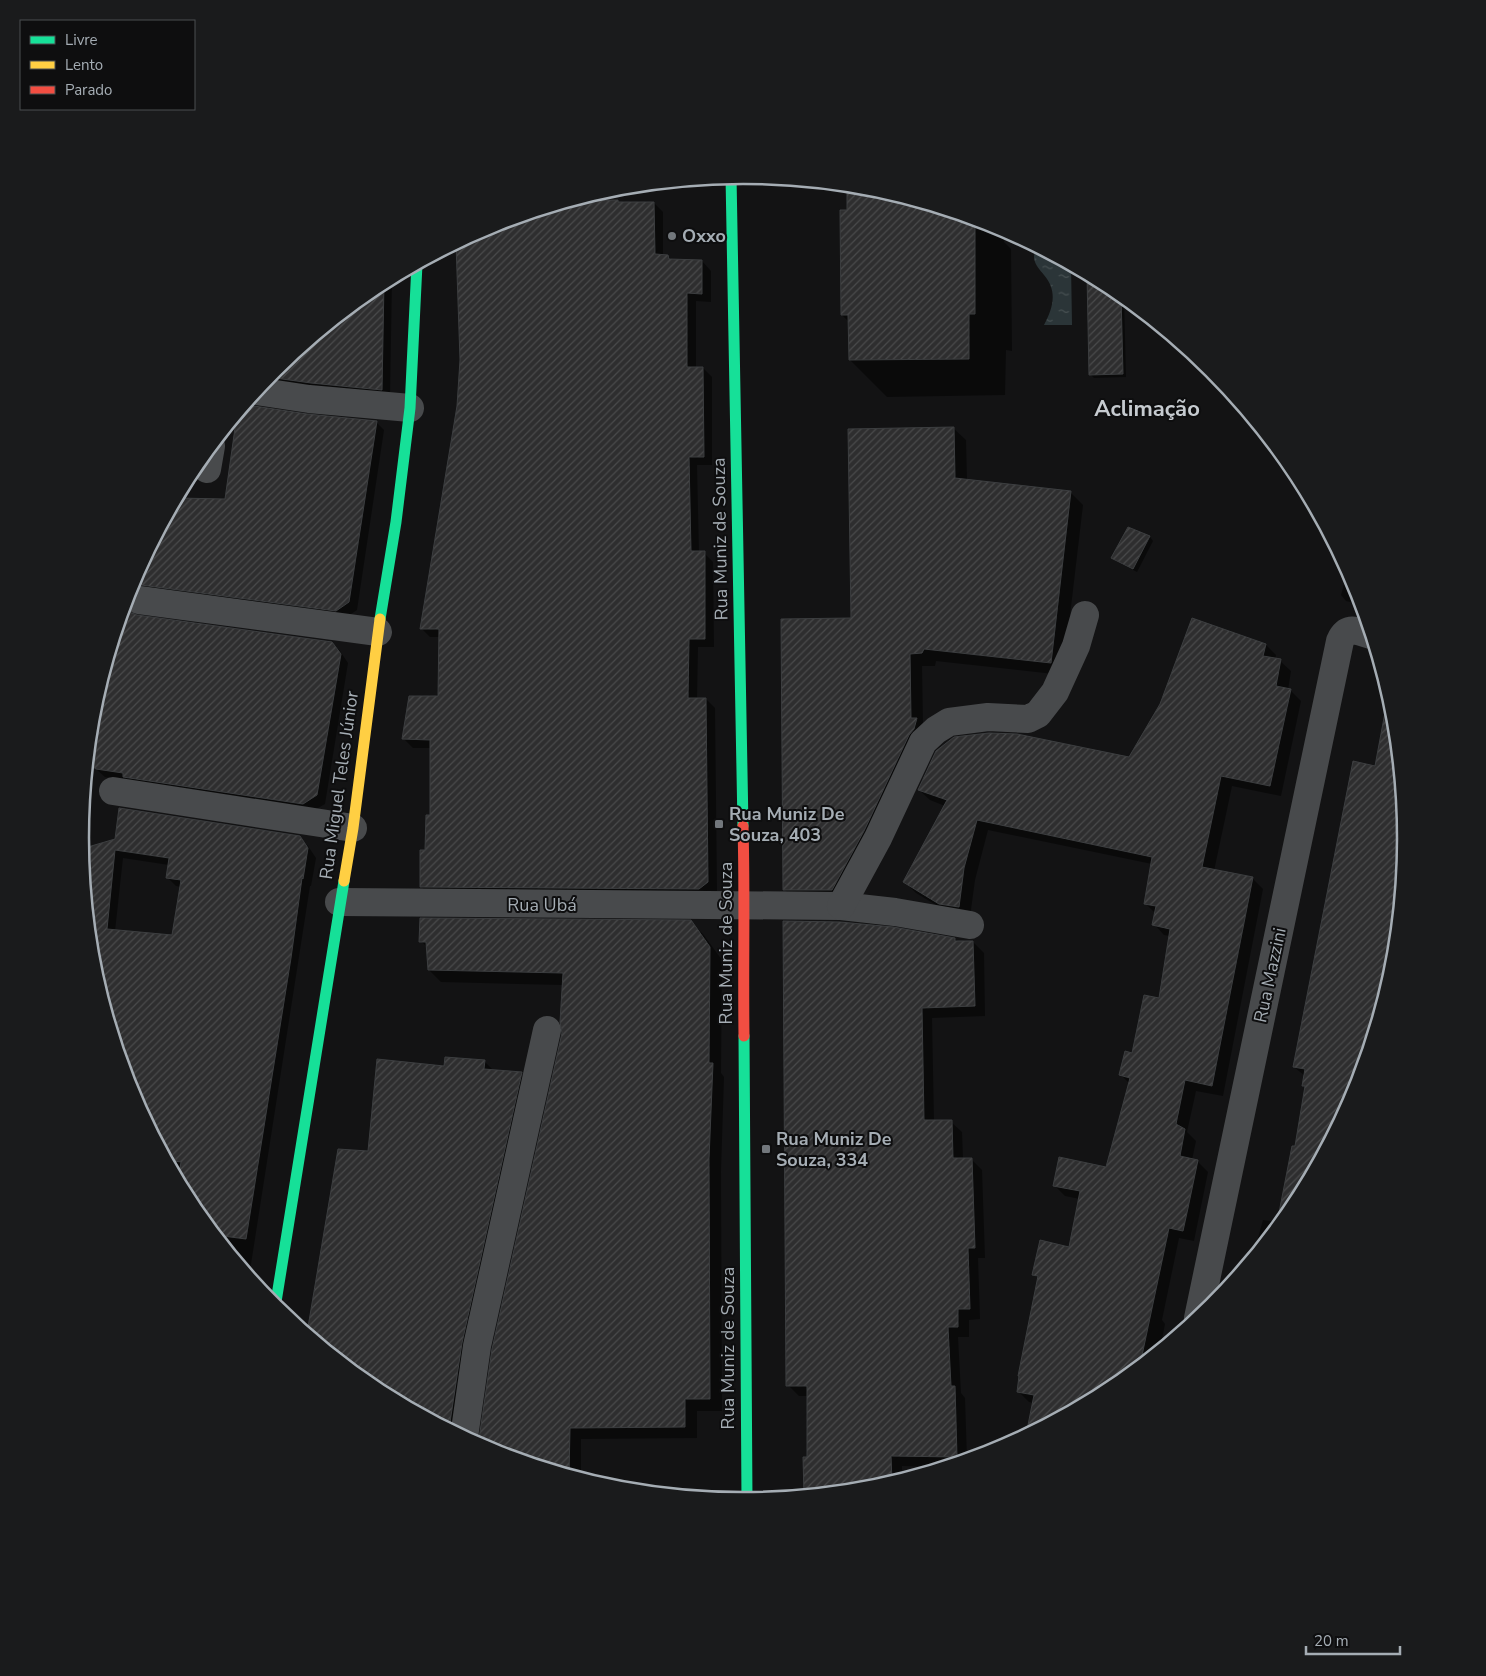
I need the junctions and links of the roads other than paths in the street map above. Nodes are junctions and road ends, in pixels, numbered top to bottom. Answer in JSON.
{"nodes":[{"id":1,"x":731,"y":184,"type":"edge"},
{"id":2,"x":416,"y":271,"type":"edge"},
{"id":3,"x":264,"y":392,"type":"edge"},
{"id":4,"x":410,"y":408,"type":"junction"},
{"id":5,"x":139,"y":600,"type":"dead end"},
{"id":6,"x":1085,"y":615,"type":"dead end"},
{"id":7,"x":378,"y":632,"type":"junction"},
{"id":8,"x":1364,"y":633,"type":"edge"},
{"id":9,"x":113,"y":791,"type":"dead end"},
{"id":10,"x":353,"y":828,"type":"junction"},
{"id":11,"x":339,"y":902,"type":"junction"},
{"id":12,"x":745,"y":906,"type":"junction"},
{"id":13,"x":841,"y":906,"type":"junction"},
{"id":14,"x":970,"y":924,"type":"dead end"},
{"id":15,"x":547,"y":1030,"type":"dead end"},
{"id":16,"x":277,"y":1297,"type":"edge"},
{"id":17,"x":1201,"y":1306,"type":"edge"},
{"id":18,"x":465,"y":1430,"type":"edge"},
{"id":19,"x":747,"y":1492,"type":"edge"}],
"edges":[{"from":1,"to":12,"type":"street","name":"Rua Muniz de Souza"},
{"from":2,"to":4,"type":"street","name":"Rua Miguel Teles Júnior"},
{"from":3,"to":4,"type":"street"},
{"from":4,"to":7,"type":"street","name":"Rua Miguel Teles Júnior"},
{"from":5,"to":7,"type":"street"},
{"from":6,"to":13,"type":"street"},
{"from":7,"to":10,"type":"street","name":"Rua Miguel Teles Júnior"},
{"from":8,"to":17,"type":"street","name":"Rua Mazzini"},
{"from":9,"to":10,"type":"street"},
{"from":10,"to":11,"type":"street","name":"Rua Miguel Teles Júnior"},
{"from":11,"to":12,"type":"street","name":"Rua Ubá"},
{"from":11,"to":16,"type":"street","name":"Rua Miguel Teles Júnior"},
{"from":12,"to":13,"type":"street","name":"Rua Ubá"},
{"from":12,"to":19,"type":"street","name":"Rua Muniz de Souza"},
{"from":13,"to":14,"type":"street","name":"Rua Ubá"},
{"from":15,"to":18,"type":"street"}]}
